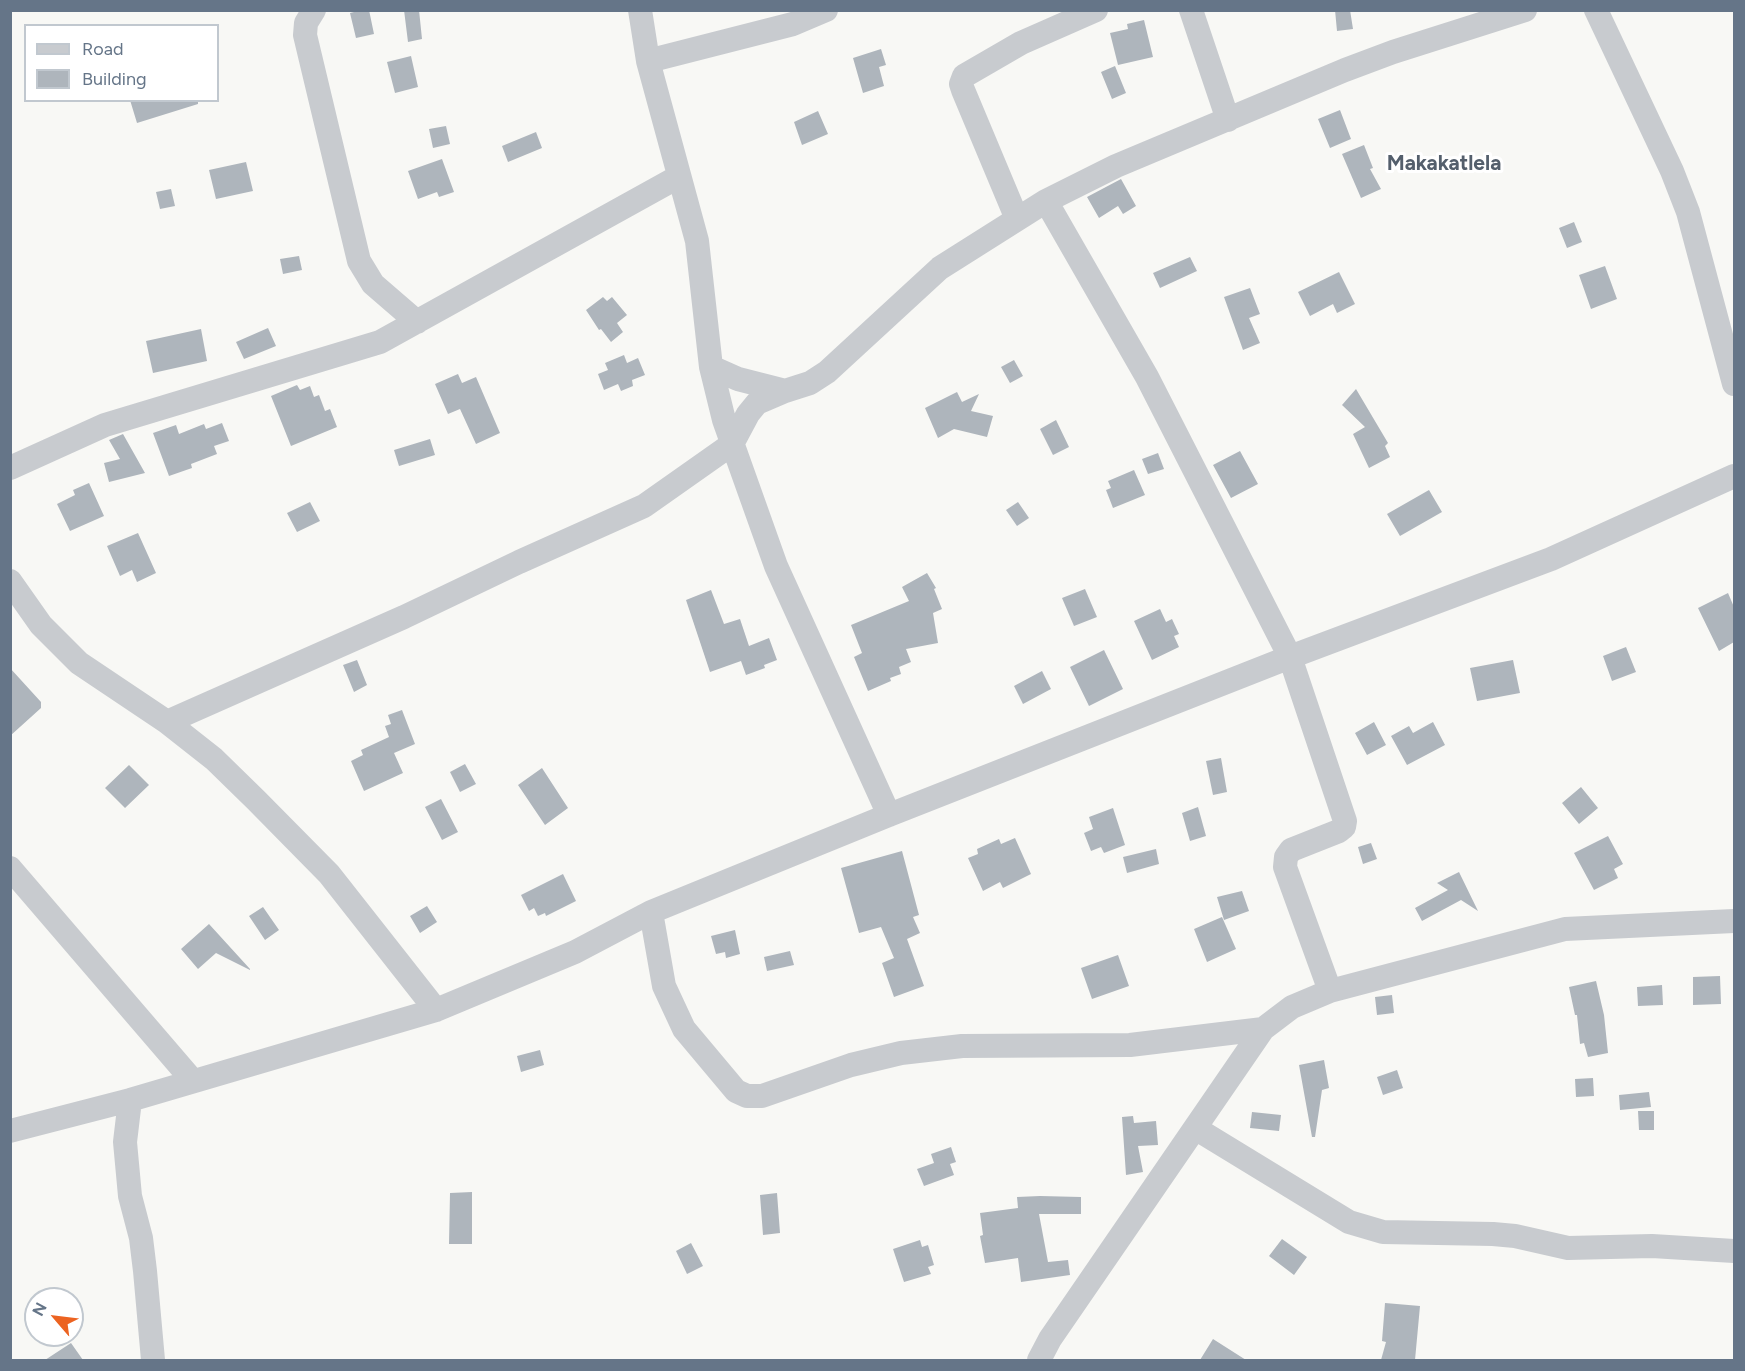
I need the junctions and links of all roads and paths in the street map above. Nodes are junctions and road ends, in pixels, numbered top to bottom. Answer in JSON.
{"nodes":[{"id":1,"x":314,"y":10,"type":"edge"},
{"id":2,"x":640,"y":10,"type":"edge"},
{"id":3,"x":826,"y":10,"type":"edge"},
{"id":4,"x":1096,"y":10,"type":"edge"},
{"id":5,"x":1191,"y":10,"type":"edge"},
{"id":6,"x":1525,"y":10,"type":"edge"},
{"id":7,"x":1596,"y":10,"type":"edge"},
{"id":8,"x":648,"y":61,"type":"junction"},
{"id":9,"x":1228,"y":120,"type":"junction"},
{"id":10,"x":678,"y":177,"type":"junction"},
{"id":11,"x":1046,"y":201,"type":"junction"},
{"id":12,"x":1017,"y":219,"type":"junction"},
{"id":13,"x":417,"y":322,"type":"junction"},
{"id":14,"x":711,"y":367,"type":"junction"},
{"id":15,"x":1734,"y":384,"type":"edge"},
{"id":16,"x":785,"y":391,"type":"junction"},
{"id":17,"x":732,"y":444,"type":"junction"},
{"id":18,"x":10,"y":468,"type":"edge"},
{"id":19,"x":1734,"y":476,"type":"edge"},
{"id":20,"x":10,"y":581,"type":"edge"},
{"id":21,"x":1290,"y":657,"type":"junction"},
{"id":22,"x":167,"y":722,"type":"junction"},
{"id":23,"x":889,"y":815,"type":"junction"},
{"id":24,"x":10,"y":868,"type":"edge"},
{"id":25,"x":651,"y":912,"type":"junction"},
{"id":26,"x":1734,"y":921,"type":"edge"},
{"id":27,"x":1330,"y":991,"type":"junction"},
{"id":28,"x":436,"y":1010,"type":"junction"},
{"id":29,"x":1263,"y":1029,"type":"junction"},
{"id":30,"x":193,"y":1081,"type":"junction"},
{"id":31,"x":130,"y":1100,"type":"junction"},
{"id":32,"x":1195,"y":1128,"type":"junction"},
{"id":33,"x":10,"y":1131,"type":"edge"},
{"id":34,"x":1734,"y":1251,"type":"edge"},
{"id":35,"x":153,"y":1360,"type":"edge"},
{"id":36,"x":1038,"y":1360,"type":"edge"}],
"edges":[{"from":1,"to":13,"type":"street"},
{"from":2,"to":8,"type":"street"},
{"from":3,"to":8,"type":"street"},
{"from":4,"to":12,"type":"street"},
{"from":5,"to":9,"type":"street"},
{"from":6,"to":9,"type":"street"},
{"from":7,"to":15,"type":"street"},
{"from":8,"to":10,"type":"street"},
{"from":9,"to":11,"type":"street"},
{"from":10,"to":13,"type":"street"},
{"from":10,"to":14,"type":"street"},
{"from":11,"to":12,"type":"street"},
{"from":11,"to":21,"type":"street"},
{"from":12,"to":16,"type":"street"},
{"from":13,"to":18,"type":"street"},
{"from":14,"to":16,"type":"street"},
{"from":14,"to":17,"type":"street"},
{"from":16,"to":17,"type":"street"},
{"from":17,"to":22,"type":"street"},
{"from":17,"to":23,"type":"street"},
{"from":19,"to":21,"type":"street"},
{"from":20,"to":22,"type":"street"},
{"from":21,"to":23,"type":"street"},
{"from":21,"to":27,"type":"street"},
{"from":22,"to":28,"type":"street"},
{"from":23,"to":25,"type":"street"},
{"from":24,"to":30,"type":"street"},
{"from":25,"to":28,"type":"street"},
{"from":25,"to":29,"type":"street"},
{"from":26,"to":27,"type":"street"},
{"from":27,"to":29,"type":"street"},
{"from":28,"to":30,"type":"street"},
{"from":29,"to":32,"type":"street"},
{"from":30,"to":31,"type":"street"},
{"from":31,"to":33,"type":"street"},
{"from":31,"to":35,"type":"street"},
{"from":32,"to":34,"type":"street"},
{"from":32,"to":36,"type":"street"}]}
